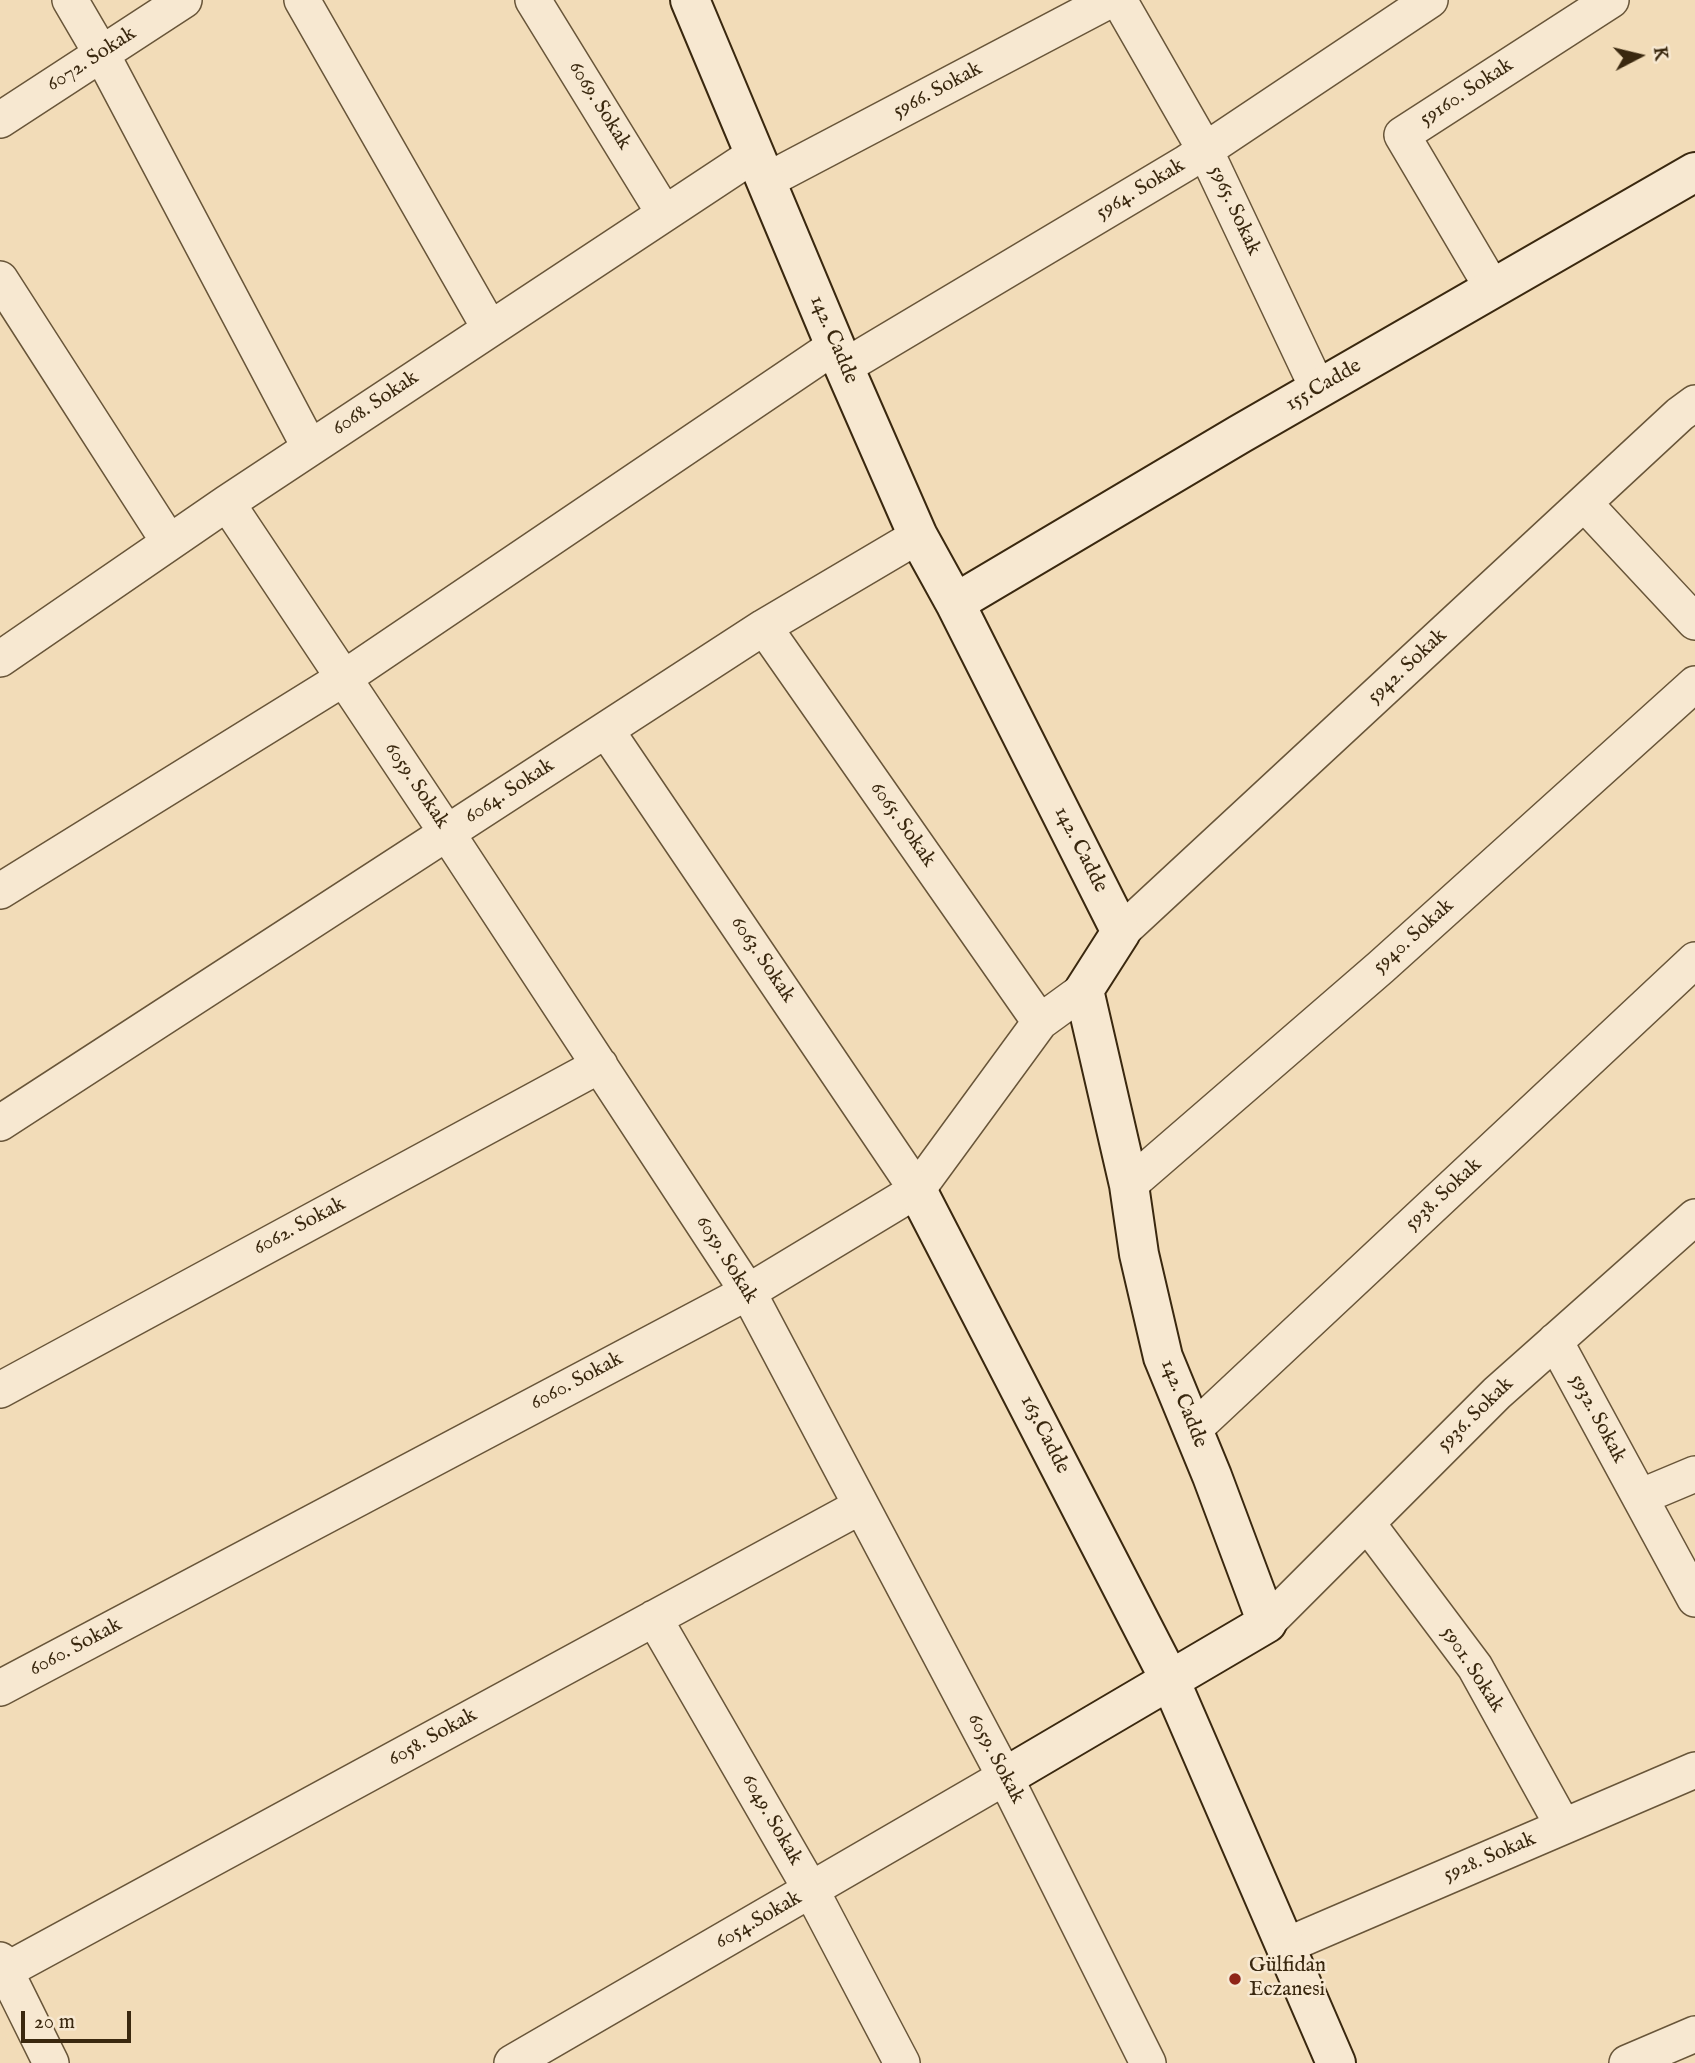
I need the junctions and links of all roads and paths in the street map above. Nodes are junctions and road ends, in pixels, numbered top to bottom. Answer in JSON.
{"nodes":[{"id":1,"x":69,"y":0,"type":"edge"},
{"id":2,"x":184,"y":0,"type":"edge"},
{"id":3,"x":302,"y":0,"type":"edge"},
{"id":4,"x":533,"y":0,"type":"edge"},
{"id":5,"x":690,"y":0,"type":"edge"},
{"id":6,"x":1110,"y":0,"type":"edge"},
{"id":7,"x":1119,"y":0,"type":"edge"},
{"id":8,"x":1430,"y":0,"type":"edge"},
{"id":9,"x":1611,"y":0,"type":"edge"},
{"id":10,"x":101,"y":53,"type":"junction"},
{"id":11,"x":0,"y":120,"type":"edge"},
{"id":12,"x":1205,"y":150,"type":"junction"},
{"id":13,"x":761,"y":167,"type":"junction"},
{"id":14,"x":1695,"y":173,"type":"edge"},
{"id":15,"x":664,"y":213,"type":"junction"},
{"id":16,"x":0,"y":279,"type":"edge"},
{"id":17,"x":1493,"y":289,"type":"junction"},
{"id":18,"x":489,"y":327,"type":"junction"},
{"id":19,"x":840,"y":356,"type":"junction"},
{"id":20,"x":1318,"y":390,"type":"junction"},
{"id":21,"x":1695,"y":403,"type":"edge"},
{"id":22,"x":310,"y":448,"type":"junction"},
{"id":23,"x":227,"y":503,"type":"junction"},
{"id":24,"x":1584,"y":503,"type":"junction"},
{"id":25,"x":918,"y":536,"type":"junction"},
{"id":26,"x":169,"y":542,"type":"junction"},
{"id":27,"x":955,"y":603,"type":"junction"},
{"id":28,"x":1695,"y":622,"type":"edge"},
{"id":29,"x":764,"y":627,"type":"junction"},
{"id":30,"x":3,"y":651,"type":"edge"},
{"id":31,"x":344,"y":678,"type":"junction"},
{"id":32,"x":1695,"y":684,"type":"edge"},
{"id":33,"x":606,"y":730,"type":"junction"},
{"id":34,"x":447,"y":833,"type":"junction"},
{"id":35,"x":0,"y":891,"type":"edge"},
{"id":36,"x":1122,"y":932,"type":"junction"},
{"id":37,"x":1695,"y":960,"type":"edge"},
{"id":38,"x":1084,"y":990,"type":"junction"},
{"id":39,"x":1040,"y":1023,"type":"junction"},
{"id":40,"x":600,"y":1065,"type":"junction"},
{"id":41,"x":0,"y":1123,"type":"edge"},
{"id":42,"x":1129,"y":1185,"type":"junction"},
{"id":43,"x":917,"y":1191,"type":"junction"},
{"id":44,"x":1695,"y":1217,"type":"edge"},
{"id":45,"x":748,"y":1292,"type":"junction"},
{"id":46,"x":1555,"y":1341,"type":"junction"},
{"id":47,"x":0,"y":1390,"type":"edge"},
{"id":48,"x":1193,"y":1430,"type":"junction"},
{"id":49,"x":1695,"y":1474,"type":"edge"},
{"id":50,"x":1640,"y":1497,"type":"junction"},
{"id":51,"x":861,"y":1506,"type":"junction"},
{"id":52,"x":1367,"y":1523,"type":"junction"},
{"id":53,"x":1695,"y":1599,"type":"edge"},
{"id":54,"x":654,"y":1618,"type":"junction"},
{"id":55,"x":1267,"y":1623,"type":"junction"},
{"id":56,"x":1170,"y":1680,"type":"junction"},
{"id":57,"x":0,"y":1688,"type":"edge"},
{"id":58,"x":1695,"y":1770,"type":"edge"},
{"id":59,"x":1005,"y":1777,"type":"junction"},
{"id":60,"x":1563,"y":1826,"type":"junction"},
{"id":61,"x":811,"y":1891,"type":"junction"},
{"id":62,"x":1285,"y":1946,"type":"junction"},
{"id":63,"x":3,"y":1965,"type":"edge"},
{"id":64,"x":1695,"y":2034,"type":"edge"},
{"id":65,"x":51,"y":2063,"type":"edge"},
{"id":66,"x":512,"y":2063,"type":"edge"},
{"id":67,"x":902,"y":2063,"type":"edge"},
{"id":68,"x":1148,"y":2063,"type":"edge"},
{"id":69,"x":1336,"y":2063,"type":"edge"},
{"id":70,"x":1627,"y":2063,"type":"edge"}],
"edges":[{"from":1,"to":10,"type":"street"},
{"from":2,"to":10,"type":"street","name":"6072. Sokak"},
{"from":3,"to":18,"type":"street"},
{"from":4,"to":15,"type":"street","name":"6069. Sokak"},
{"from":5,"to":13,"type":"street","name":"142. Cadde"},
{"from":6,"to":13,"type":"street","name":"5966. Sokak"},
{"from":7,"to":12,"type":"street","name":"5965. Sokak"},
{"from":8,"to":12,"type":"street","name":"5964. Sokak"},
{"from":9,"to":17,"type":"street","name":"59160. Sokak"},
{"from":10,"to":11,"type":"street","name":"6072. Sokak"},
{"from":10,"to":22,"type":"street"},
{"from":12,"to":19,"type":"street","name":"5964. Sokak"},
{"from":12,"to":20,"type":"street","name":"5965. Sokak"},
{"from":13,"to":15,"type":"street","name":"6068. Sokak"},
{"from":13,"to":19,"type":"street","name":"142. Cadde"},
{"from":14,"to":17,"type":"street","name":"155.Cadde"},
{"from":15,"to":18,"type":"street","name":"6068. Sokak"},
{"from":16,"to":26,"type":"street"},
{"from":17,"to":20,"type":"street","name":"155.Cadde"},
{"from":18,"to":22,"type":"street","name":"6068. Sokak"},
{"from":19,"to":25,"type":"street","name":"142. Cadde"},
{"from":19,"to":31,"type":"street","name":"5964. Sokak"},
{"from":20,"to":27,"type":"street","name":"155.Cadde"},
{"from":21,"to":24,"type":"street","name":"5942. Sokak"},
{"from":22,"to":23,"type":"street","name":"6068. Sokak"},
{"from":23,"to":26,"type":"street","name":"6068. Sokak"},
{"from":23,"to":31,"type":"street","name":"6059. Sokak"},
{"from":24,"to":28,"type":"street"},
{"from":24,"to":36,"type":"street","name":"5942. Sokak"},
{"from":25,"to":27,"type":"street","name":"142. Cadde"},
{"from":25,"to":29,"type":"street","name":"6064. Sokak"},
{"from":26,"to":30,"type":"street","name":"6068. Sokak"},
{"from":27,"to":36,"type":"street","name":"142. Cadde"},
{"from":29,"to":33,"type":"street","name":"6064. Sokak"},
{"from":29,"to":39,"type":"street","name":"6065. Sokak"},
{"from":31,"to":34,"type":"street","name":"6059. Sokak"},
{"from":31,"to":35,"type":"street","name":"5964. Sokak"},
{"from":32,"to":42,"type":"street","name":"5940. Sokak"},
{"from":33,"to":34,"type":"street","name":"6064. Sokak"},
{"from":33,"to":43,"type":"street","name":"6063. Sokak"},
{"from":34,"to":40,"type":"street","name":"6059. Sokak"},
{"from":34,"to":41,"type":"street","name":"6064. Sokak"},
{"from":36,"to":38,"type":"street"},
{"from":37,"to":48,"type":"street","name":"5938. Sokak"},
{"from":38,"to":39,"type":"street","name":"6060. Sokak"},
{"from":38,"to":42,"type":"street","name":"142. Cadde"},
{"from":39,"to":43,"type":"street","name":"6060. Sokak"},
{"from":40,"to":45,"type":"street","name":"6059. Sokak"},
{"from":40,"to":47,"type":"street","name":"6062. Sokak"},
{"from":42,"to":48,"type":"street","name":"142. Cadde"},
{"from":43,"to":45,"type":"street","name":"6060. Sokak"},
{"from":43,"to":56,"type":"street","name":"163.Cadde"},
{"from":44,"to":46,"type":"street","name":"5936. Sokak"},
{"from":45,"to":51,"type":"street","name":"6059. Sokak"},
{"from":45,"to":57,"type":"street","name":"6060. Sokak"},
{"from":46,"to":50,"type":"street","name":"5932. Sokak"},
{"from":46,"to":52,"type":"street","name":"5936. Sokak"},
{"from":48,"to":55,"type":"street","name":"142. Cadde"},
{"from":49,"to":50,"type":"street"},
{"from":50,"to":53,"type":"street","name":"5932. Sokak"},
{"from":51,"to":54,"type":"street","name":"6058. Sokak"},
{"from":51,"to":59,"type":"street","name":"6059. Sokak"},
{"from":52,"to":55,"type":"street","name":"5936. Sokak"},
{"from":52,"to":60,"type":"street","name":"5901. Sokak"},
{"from":54,"to":61,"type":"street","name":"6049. Sokak"},
{"from":54,"to":63,"type":"street","name":"6058. Sokak"},
{"from":55,"to":56,"type":"street"},
{"from":56,"to":59,"type":"street"},
{"from":56,"to":62,"type":"street","name":"163.Cadde"},
{"from":58,"to":60,"type":"street","name":"5928. Sokak"},
{"from":59,"to":61,"type":"street","name":"6054.Sokak"},
{"from":59,"to":68,"type":"street","name":"6059. Sokak"},
{"from":60,"to":62,"type":"street","name":"5928. Sokak"},
{"from":61,"to":66,"type":"street","name":"6054.Sokak"},
{"from":61,"to":67,"type":"street","name":"6049. Sokak"},
{"from":62,"to":69,"type":"street","name":"163.Cadde"},
{"from":63,"to":65,"type":"street"},
{"from":64,"to":70,"type":"street"}]}
